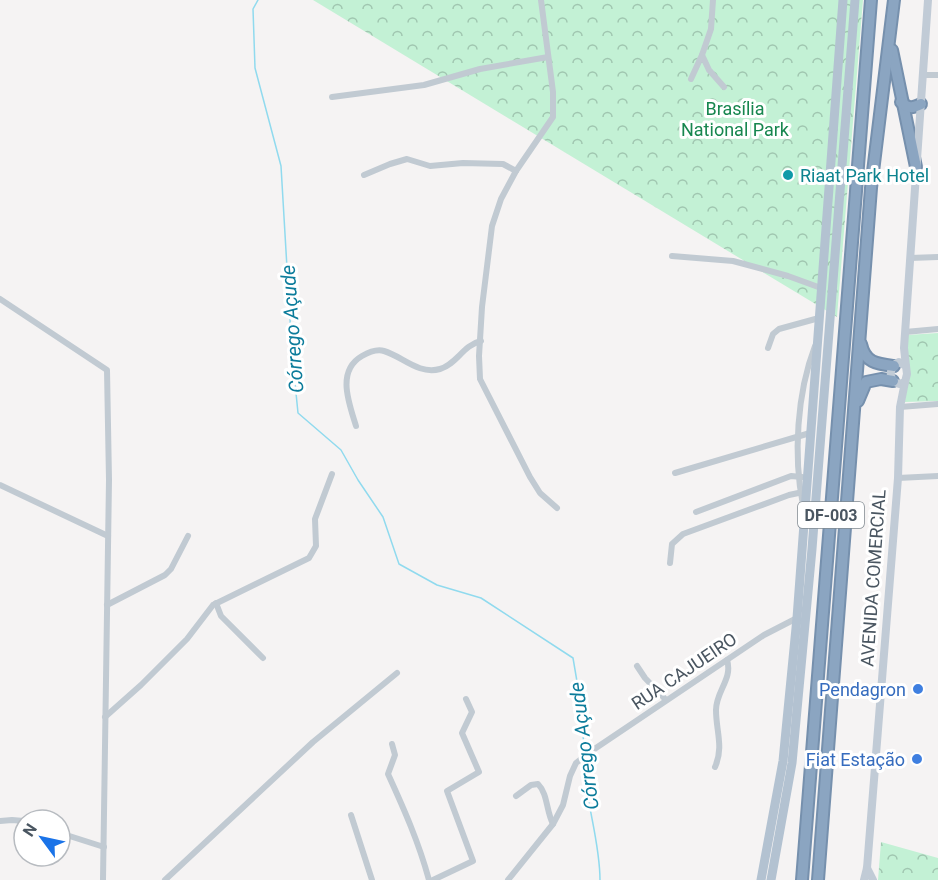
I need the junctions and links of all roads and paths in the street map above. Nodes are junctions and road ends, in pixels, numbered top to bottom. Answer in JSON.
{"nodes":[{"id":1,"x":541,"y":0,"type":"edge"},
{"id":2,"x":713,"y":0,"type":"edge"},
{"id":3,"x":843,"y":0,"type":"edge"},
{"id":4,"x":855,"y":0,"type":"edge"},
{"id":5,"x":871,"y":0,"type":"edge"},
{"id":6,"x":894,"y":0,"type":"edge"},
{"id":7,"x":928,"y":0,"type":"edge"},
{"id":8,"x":890,"y":39,"type":"junction"},
{"id":9,"x":702,"y":55,"type":"junction"},
{"id":10,"x":548,"y":57,"type":"junction"},
{"id":11,"x":923,"y":75,"type":"junction"},
{"id":12,"x":938,"y":75,"type":"edge"},
{"id":13,"x":691,"y":79,"type":"dead end"},
{"id":14,"x":724,"y":87,"type":"dead end"},
{"id":15,"x":332,"y":98,"type":"dead end"},
{"id":16,"x":902,"y":102,"type":"junction"},
{"id":17,"x":921,"y":104,"type":"junction"},
{"id":18,"x":859,"y":150,"type":"junction"},
{"id":19,"x":876,"y":152,"type":"junction"},
{"id":20,"x":916,"y":167,"type":"junction"},
{"id":21,"x":516,"y":171,"type":"junction"},
{"id":22,"x":364,"y":175,"type":"dead end"},
{"id":23,"x":672,"y":256,"type":"dead end"},
{"id":24,"x":938,"y":257,"type":"edge"},
{"id":25,"x":910,"y":258,"type":"junction"},
{"id":26,"x":821,"y":288,"type":"junction"},
{"id":27,"x":0,"y":299,"type":"edge"},
{"id":28,"x":819,"y":318,"type":"junction"},
{"id":29,"x":938,"y":329,"type":"edge"},
{"id":30,"x":905,"y":332,"type":"junction"},
{"id":31,"x":859,"y":339,"type":"junction"},
{"id":32,"x":817,"y":340,"type":"junction"},
{"id":33,"x":481,"y":341,"type":"junction"},
{"id":34,"x":768,"y":348,"type":"dead end"},
{"id":35,"x":904,"y":348,"type":"junction"},
{"id":36,"x":895,"y":365,"type":"junction"},
{"id":37,"x":906,"y":366,"type":"junction"},
{"id":38,"x":906,"y":381,"type":"junction"},
{"id":39,"x":894,"y":382,"type":"junction"},
{"id":40,"x":901,"y":402,"type":"junction"},
{"id":41,"x":938,"y":404,"type":"edge"},
{"id":42,"x":853,"y":413,"type":"junction"},
{"id":43,"x":356,"y":426,"type":"dead end"},
{"id":44,"x":810,"y":433,"type":"junction"},
{"id":45,"x":798,"y":435,"type":"junction"},
{"id":46,"x":675,"y":473,"type":"dead end"},
{"id":47,"x":332,"y":474,"type":"dead end"},
{"id":48,"x":938,"y":476,"type":"edge"},
{"id":49,"x":803,"y":477,"type":"junction"},
{"id":50,"x":898,"y":478,"type":"junction"},
{"id":51,"x":0,"y":485,"type":"edge"},
{"id":52,"x":803,"y":492,"type":"junction"},
{"id":53,"x":557,"y":508,"type":"dead end"},
{"id":54,"x":696,"y":512,"type":"dead end"},
{"id":55,"x":188,"y":536,"type":"dead end"},
{"id":56,"x":108,"y":537,"type":"junction"},
{"id":57,"x":670,"y":562,"type":"dead end"},
{"id":58,"x":216,"y":603,"type":"junction"},
{"id":59,"x":107,"y":605,"type":"junction"},
{"id":60,"x":797,"y":618,"type":"junction"},
{"id":61,"x":263,"y":658,"type":"dead end"},
{"id":62,"x":727,"y":660,"type":"junction"},
{"id":63,"x":637,"y":666,"type":"dead end"},
{"id":64,"x":397,"y":674,"type":"dead end"},
{"id":65,"x":466,"y":699,"type":"dead end"},
{"id":66,"x":666,"y":700,"type":"junction"},
{"id":67,"x":105,"y":717,"type":"junction"},
{"id":68,"x":392,"y":744,"type":"dead end"},
{"id":69,"x":715,"y":767,"type":"dead end"},
{"id":70,"x":516,"y":796,"type":"dead end"},
{"id":71,"x":351,"y":815,"type":"dead end"},
{"id":72,"x":553,"y":824,"type":"junction"},
{"id":73,"x":72,"y":837,"type":"edge"},
{"id":74,"x":104,"y":847,"type":"junction"},
{"id":75,"x":777,"y":847,"type":"junction"},
{"id":76,"x":867,"y":868,"type":"junction"},
{"id":77,"x":103,"y":880,"type":"edge"},
{"id":78,"x":165,"y":880,"type":"edge"},
{"id":79,"x":372,"y":880,"type":"edge"},
{"id":80,"x":431,"y":880,"type":"edge"},
{"id":81,"x":508,"y":880,"type":"edge"},
{"id":82,"x":761,"y":880,"type":"edge"},
{"id":83,"x":771,"y":880,"type":"edge"},
{"id":84,"x":778,"y":880,"type":"edge"},
{"id":85,"x":802,"y":880,"type":"edge"},
{"id":86,"x":818,"y":880,"type":"edge"},
{"id":87,"x":864,"y":880,"type":"edge"},
{"id":88,"x":873,"y":880,"type":"edge"}],
"edges":[{"from":1,"to":10,"type":"street"},
{"from":2,"to":9,"type":"street"},
{"from":3,"to":26,"type":"main road"},
{"from":4,"to":75,"type":"main road"},
{"from":5,"to":18,"type":"highway","number":"DF-003"},
{"from":6,"to":8,"type":"highway","number":"DF-003"},
{"from":7,"to":11,"type":"street"},
{"from":8,"to":16,"type":"highway"},
{"from":8,"to":19,"type":"highway","number":"DF-003"},
{"from":9,"to":13,"type":"street"},
{"from":9,"to":14,"type":"street"},
{"from":10,"to":15,"type":"street"},
{"from":10,"to":21,"type":"street"},
{"from":11,"to":12,"type":"street"},
{"from":11,"to":17,"type":"street"},
{"from":16,"to":17,"type":"highway"},
{"from":16,"to":20,"type":"highway"},
{"from":17,"to":20,"type":"street"},
{"from":18,"to":19,"type":"highway"},
{"from":18,"to":85,"type":"highway","number":"DF-003"},
{"from":19,"to":31,"type":"highway","number":"DF-003"},
{"from":20,"to":25,"type":"street"},
{"from":21,"to":22,"type":"street"},
{"from":21,"to":33,"type":"street"},
{"from":23,"to":26,"type":"street"},
{"from":24,"to":25,"type":"street"},
{"from":25,"to":30,"type":"street"},
{"from":26,"to":28,"type":"main road"},
{"from":27,"to":56,"type":"street"},
{"from":28,"to":32,"type":"main road"},
{"from":28,"to":34,"type":"street"},
{"from":29,"to":30,"type":"street"},
{"from":30,"to":35,"type":"street"},
{"from":31,"to":36,"type":"highway"},
{"from":31,"to":42,"type":"highway","number":"DF-003"},
{"from":32,"to":44,"type":"main road"},
{"from":32,"to":45,"type":"street"},
{"from":33,"to":43,"type":"street"},
{"from":33,"to":53,"type":"street"},
{"from":35,"to":36,"type":"street"},
{"from":35,"to":37,"type":"street"},
{"from":36,"to":37,"type":"street"},
{"from":36,"to":39,"type":"street"},
{"from":37,"to":38,"type":"street"},
{"from":38,"to":39,"type":"street"},
{"from":38,"to":40,"type":"street","name":"AVENIDA COMERCIAL"},
{"from":39,"to":40,"type":"street","name":"AVENIDA COMERCIAL"},
{"from":39,"to":42,"type":"highway"},
{"from":40,"to":41,"type":"street"},
{"from":40,"to":50,"type":"street","name":"AVENIDA COMERCIAL"},
{"from":42,"to":86,"type":"highway","number":"DF-003"},
{"from":44,"to":45,"type":"street"},
{"from":44,"to":49,"type":"main road"},
{"from":45,"to":46,"type":"street"},
{"from":45,"to":49,"type":"street"},
{"from":47,"to":58,"type":"street"},
{"from":48,"to":50,"type":"street"},
{"from":49,"to":52,"type":"main road"},
{"from":49,"to":54,"type":"street"},
{"from":50,"to":76,"type":"street","name":"AVENIDA COMERCIAL"},
{"from":51,"to":56,"type":"street"},
{"from":52,"to":57,"type":"street"},
{"from":52,"to":60,"type":"main road"},
{"from":55,"to":59,"type":"street"},
{"from":56,"to":59,"type":"street"},
{"from":58,"to":61,"type":"street"},
{"from":58,"to":67,"type":"street"},
{"from":59,"to":67,"type":"street"},
{"from":60,"to":62,"type":"street","name":"RUA CAJUEIRO"},
{"from":60,"to":82,"type":"main road"},
{"from":62,"to":66,"type":"street","name":"RUA CAJUEIRO"},
{"from":62,"to":69,"type":"street"},
{"from":63,"to":66,"type":"street"},
{"from":64,"to":78,"type":"street"},
{"from":65,"to":80,"type":"street"},
{"from":66,"to":72,"type":"street","name":"RUA CAJUEIRO"},
{"from":67,"to":74,"type":"street"},
{"from":68,"to":80,"type":"street"},
{"from":70,"to":72,"type":"street"},
{"from":71,"to":79,"type":"street"},
{"from":72,"to":81,"type":"street"},
{"from":73,"to":74,"type":"street"},
{"from":74,"to":77,"type":"street"},
{"from":75,"to":83,"type":"main road"},
{"from":75,"to":84,"type":"main road"},
{"from":76,"to":87,"type":"street","name":"AVENIDA COMERCIAL"},
{"from":76,"to":88,"type":"street"}]}
